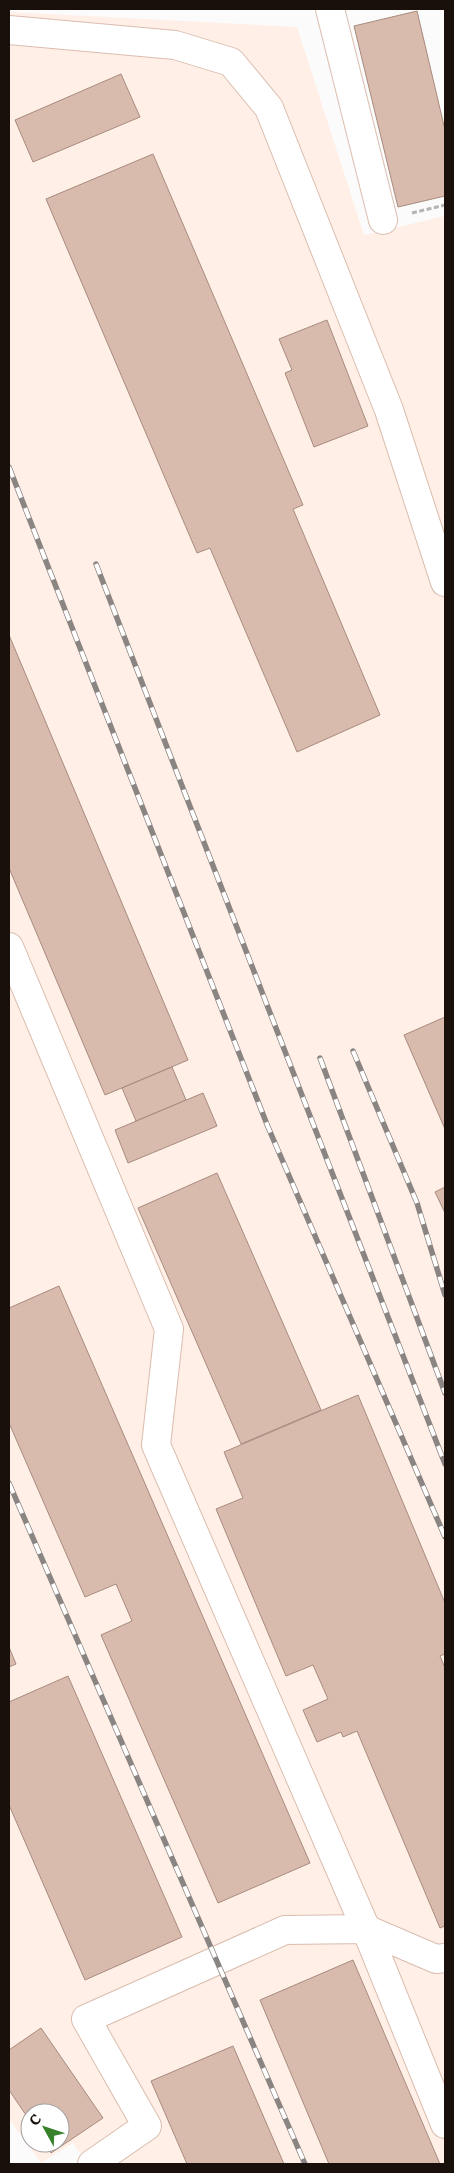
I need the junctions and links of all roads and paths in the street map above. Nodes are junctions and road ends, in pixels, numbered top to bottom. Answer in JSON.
{"nodes":[{"id":1,"x":330,"y":9,"type":"edge"},
{"id":2,"x":9,"y":30,"type":"edge"},
{"id":3,"x":383,"y":220,"type":"dead end"},
{"id":4,"x":445,"y":582,"type":"edge"},
{"id":5,"x":9,"y":947,"type":"edge"},
{"id":6,"x":366,"y":1929,"type":"junction"},
{"id":7,"x":445,"y":1958,"type":"edge"},
{"id":8,"x":445,"y":2124,"type":"edge"},
{"id":9,"x":92,"y":2164,"type":"edge"}],
"edges":[{"from":1,"to":3,"type":"lane"},
{"from":2,"to":4,"type":"lane"},
{"from":5,"to":6,"type":"lane"},
{"from":6,"to":7,"type":"lane"},
{"from":6,"to":8,"type":"lane"},
{"from":6,"to":9,"type":"lane"}]}
